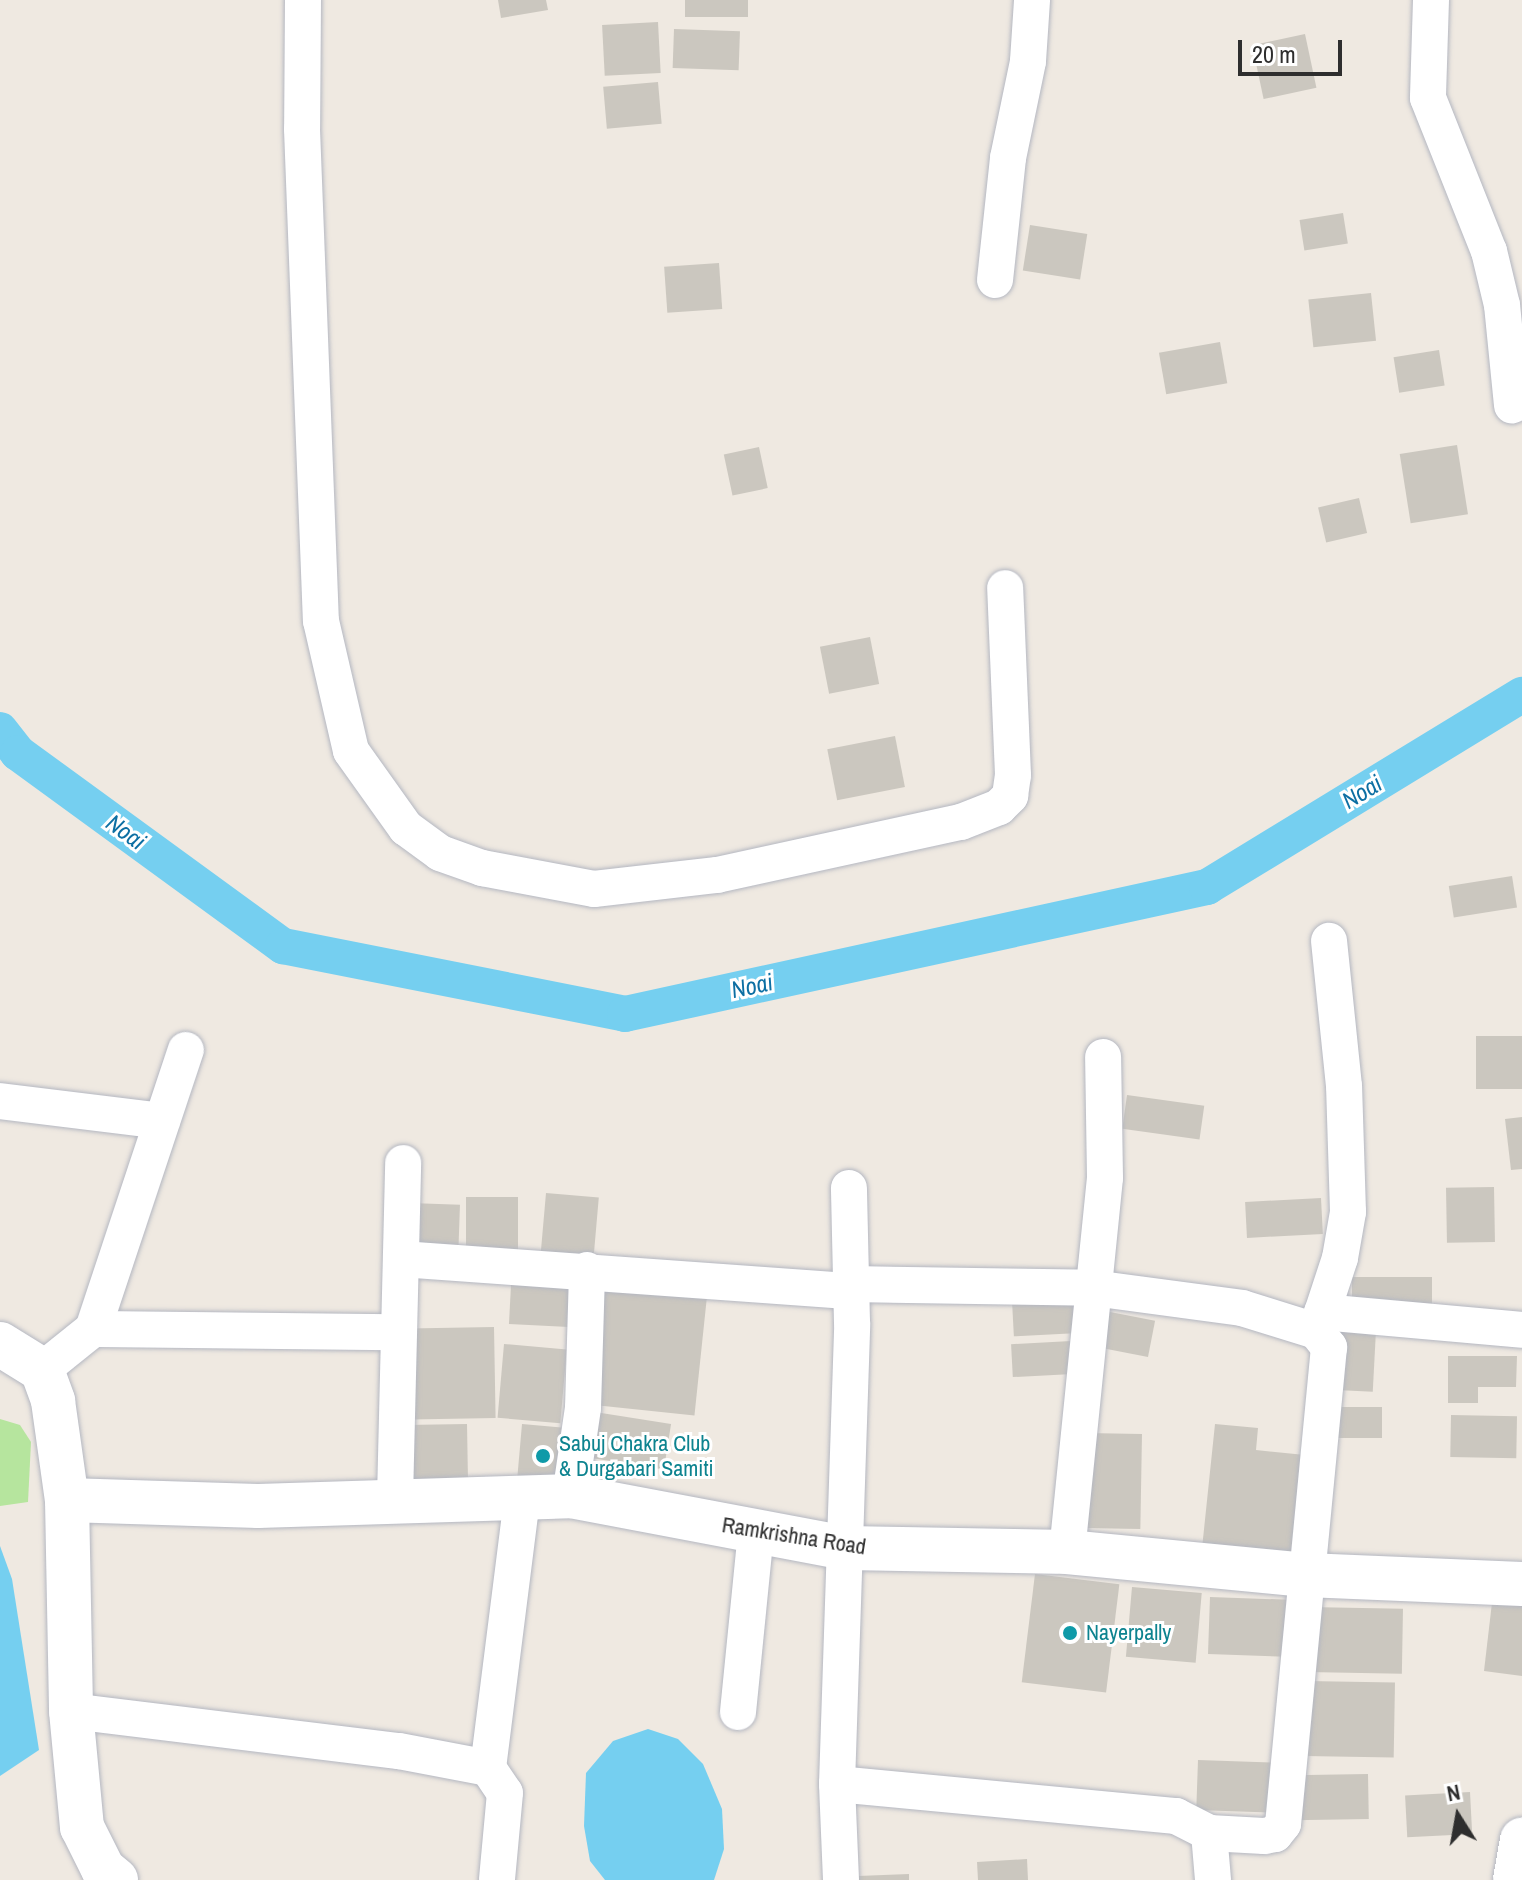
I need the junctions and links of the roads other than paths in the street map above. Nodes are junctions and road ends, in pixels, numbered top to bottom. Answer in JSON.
{"nodes":[{"id":1,"x":303,"y":0,"type":"edge"},
{"id":2,"x":1032,"y":0,"type":"edge"},
{"id":3,"x":1431,"y":0,"type":"edge"},
{"id":4,"x":995,"y":280,"type":"dead end"},
{"id":5,"x":1512,"y":406,"type":"dead end"},
{"id":6,"x":1005,"y":588,"type":"dead end"},
{"id":7,"x":1329,"y":941,"type":"dead end"},
{"id":8,"x":186,"y":1050,"type":"dead end"},
{"id":9,"x":1103,"y":1057,"type":"dead end"},
{"id":10,"x":0,"y":1101,"type":"edge"},
{"id":11,"x":162,"y":1121,"type":"junction"},
{"id":12,"x":403,"y":1163,"type":"dead end"},
{"id":13,"x":849,"y":1188,"type":"dead end"},
{"id":14,"x":401,"y":1259,"type":"junction"},
{"id":15,"x":587,"y":1270,"type":"junction"},
{"id":16,"x":851,"y":1287,"type":"junction"},
{"id":17,"x":1093,"y":1288,"type":"junction"},
{"id":18,"x":1319,"y":1322,"type":"junction"},
{"id":19,"x":93,"y":1329,"type":"junction"},
{"id":20,"x":1522,"y":1330,"type":"edge"},
{"id":21,"x":399,"y":1332,"type":"junction"},
{"id":22,"x":0,"y":1344,"type":"edge"},
{"id":23,"x":42,"y":1370,"type":"junction"},
{"id":24,"x":570,"y":1496,"type":"junction"},
{"id":25,"x":522,"y":1497,"type":"junction"},
{"id":26,"x":395,"y":1498,"type":"junction"},
{"id":27,"x":67,"y":1500,"type":"junction"},
{"id":28,"x":756,"y":1531,"type":"junction"},
{"id":29,"x":846,"y":1548,"type":"junction"},
{"id":30,"x":1067,"y":1552,"type":"junction"},
{"id":31,"x":1306,"y":1575,"type":"junction"},
{"id":32,"x":1522,"y":1584,"type":"edge"},
{"id":33,"x":71,"y":1711,"type":"junction"},
{"id":34,"x":738,"y":1712,"type":"dead end"},
{"id":35,"x":488,"y":1768,"type":"junction"},
{"id":36,"x":837,"y":1784,"type":"junction"},
{"id":37,"x":1209,"y":1833,"type":"junction"},
{"id":38,"x":116,"y":1880,"type":"edge"},
{"id":39,"x":497,"y":1880,"type":"edge"},
{"id":40,"x":841,"y":1880,"type":"edge"},
{"id":41,"x":1213,"y":1880,"type":"edge"}],
"edges":[{"from":1,"to":6,"type":"street"},
{"from":2,"to":4,"type":"street"},
{"from":3,"to":5,"type":"street"},
{"from":7,"to":18,"type":"street"},
{"from":8,"to":11,"type":"street"},
{"from":9,"to":17,"type":"street"},
{"from":10,"to":11,"type":"street"},
{"from":11,"to":19,"type":"street"},
{"from":12,"to":14,"type":"street"},
{"from":13,"to":16,"type":"street"},
{"from":14,"to":15,"type":"street"},
{"from":14,"to":21,"type":"street"},
{"from":15,"to":16,"type":"street"},
{"from":15,"to":24,"type":"street"},
{"from":16,"to":17,"type":"street"},
{"from":16,"to":29,"type":"street"},
{"from":17,"to":18,"type":"street"},
{"from":17,"to":30,"type":"street"},
{"from":18,"to":20,"type":"street"},
{"from":18,"to":31,"type":"street"},
{"from":19,"to":21,"type":"street"},
{"from":19,"to":23,"type":"street"},
{"from":21,"to":26,"type":"street"},
{"from":22,"to":23,"type":"street"},
{"from":23,"to":27,"type":"street"},
{"from":24,"to":25,"type":"street","name":"Ramkrishna Road"},
{"from":24,"to":28,"type":"street","name":"Ramkrishna Road"},
{"from":25,"to":26,"type":"street","name":"Ramkrishna Road"},
{"from":25,"to":35,"type":"street"},
{"from":26,"to":27,"type":"street","name":"Ramkrishna Road"},
{"from":27,"to":33,"type":"street"},
{"from":28,"to":29,"type":"street","name":"Ramkrishna Road"},
{"from":28,"to":34,"type":"street"},
{"from":29,"to":30,"type":"street","name":"Ramkrishna Road"},
{"from":29,"to":36,"type":"street"},
{"from":30,"to":31,"type":"street","name":"Ramkrishna Road"},
{"from":31,"to":32,"type":"street","name":"Ramkrishna Road"},
{"from":31,"to":37,"type":"street"},
{"from":33,"to":35,"type":"street"},
{"from":33,"to":38,"type":"street"},
{"from":35,"to":39,"type":"street"},
{"from":36,"to":37,"type":"street"},
{"from":36,"to":40,"type":"street"},
{"from":37,"to":41,"type":"street"}]}
